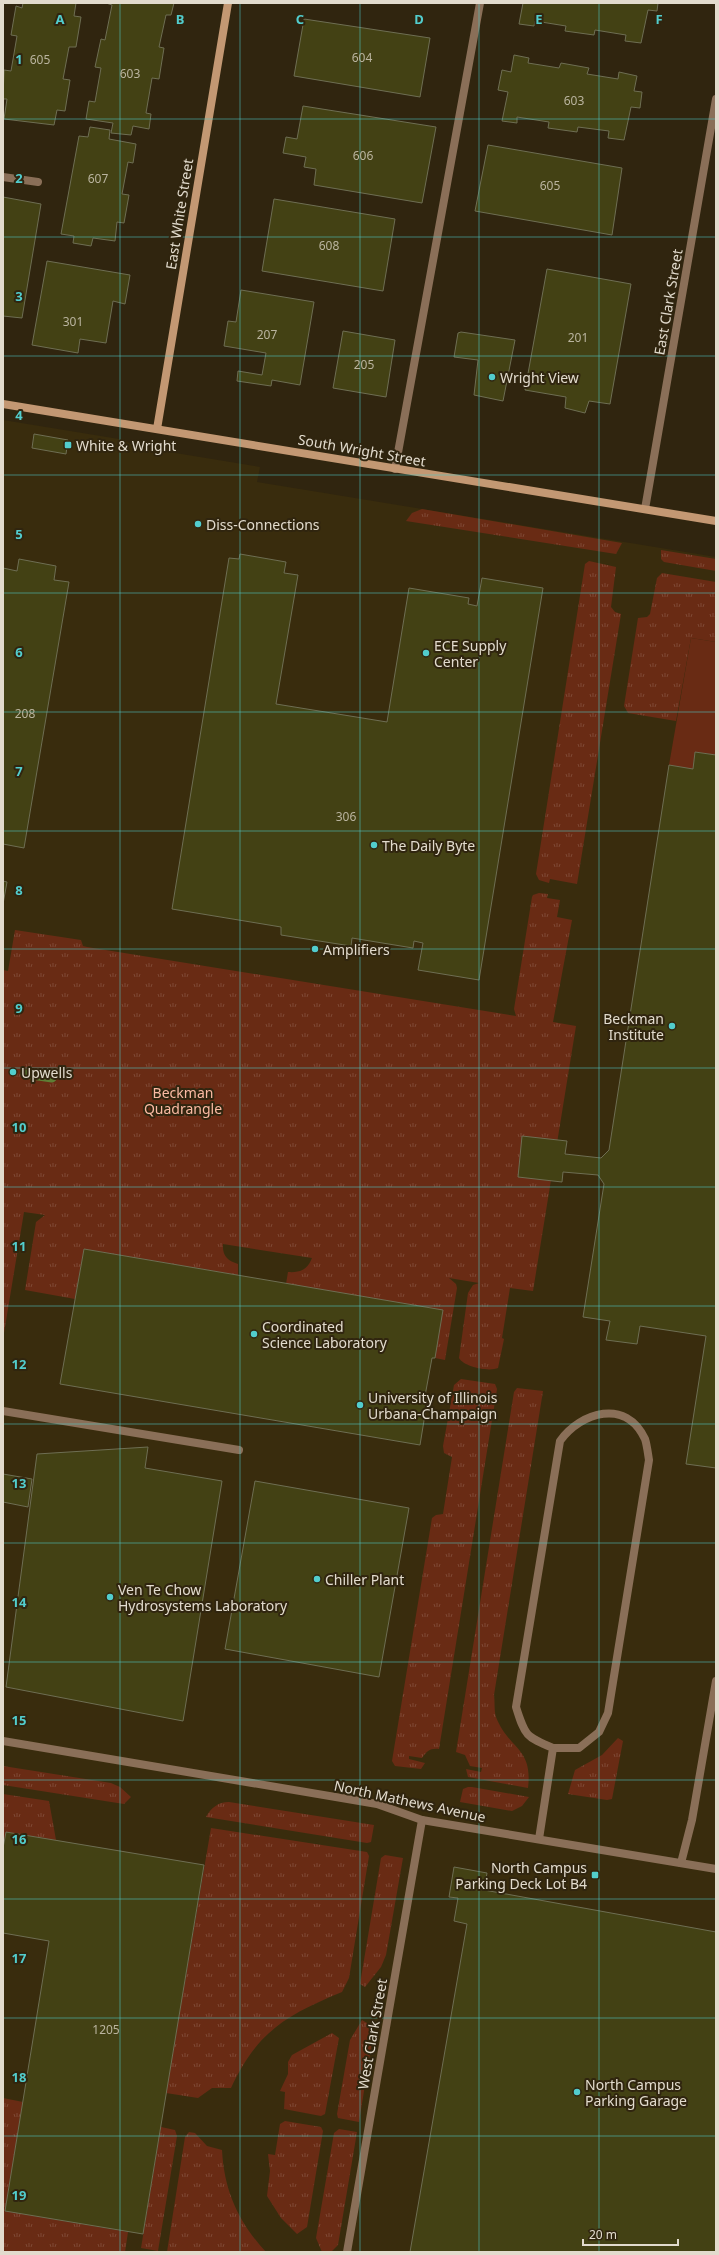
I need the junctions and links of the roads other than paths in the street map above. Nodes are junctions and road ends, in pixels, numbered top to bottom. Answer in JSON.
{"nodes":[{"id":1,"x":228,"y":3,"type":"edge"},
{"id":2,"x":480,"y":3,"type":"edge"},
{"id":3,"x":716,"y":99,"type":"edge"},
{"id":4,"x":3,"y":176,"type":"edge"},
{"id":5,"x":38,"y":182,"type":"dead end"},
{"id":6,"x":3,"y":404,"type":"edge"},
{"id":7,"x":157,"y":429,"type":"junction"},
{"id":8,"x":395,"y":469,"type":"junction"},
{"id":9,"x":645,"y":509,"type":"junction"},
{"id":10,"x":716,"y":521,"type":"edge"},
{"id":11,"x":3,"y":1411,"type":"edge"},
{"id":12,"x":239,"y":1450,"type":"dead end"},
{"id":13,"x":716,"y":1681,"type":"edge"},
{"id":14,"x":3,"y":1741,"type":"edge"},
{"id":15,"x":553,"y":1748,"type":"junction"},
{"id":16,"x":422,"y":1820,"type":"junction"},
{"id":17,"x":538,"y":1839,"type":"junction"},
{"id":18,"x":681,"y":1864,"type":"junction"},
{"id":19,"x":716,"y":1869,"type":"edge"},
{"id":20,"x":347,"y":2252,"type":"edge"}],
"edges":[{"from":1,"to":7,"type":"main road","name":"East White Street"},
{"from":2,"to":8,"type":"street"},
{"from":3,"to":9,"type":"street","name":"East Clark Street"},
{"from":4,"to":5,"type":"street"},
{"from":6,"to":7,"type":"main road","name":"South Wright Street"},
{"from":7,"to":8,"type":"main road","name":"South Wright Street"},
{"from":8,"to":9,"type":"main road","name":"South Wright Street"},
{"from":9,"to":10,"type":"main road","name":"South Wright Street"},
{"from":11,"to":12,"type":"street"},
{"from":13,"to":18,"type":"street"},
{"from":14,"to":16,"type":"street","name":"North Mathews Avenue"},
{"from":15,"to":15,"type":"street"},
{"from":15,"to":17,"type":"street"},
{"from":16,"to":17,"type":"street","name":"North Mathews Avenue"},
{"from":16,"to":20,"type":"street","name":"West Clark Street"},
{"from":17,"to":18,"type":"street","name":"North Mathews Avenue"},
{"from":18,"to":19,"type":"street","name":"North Mathews Avenue"}]}
